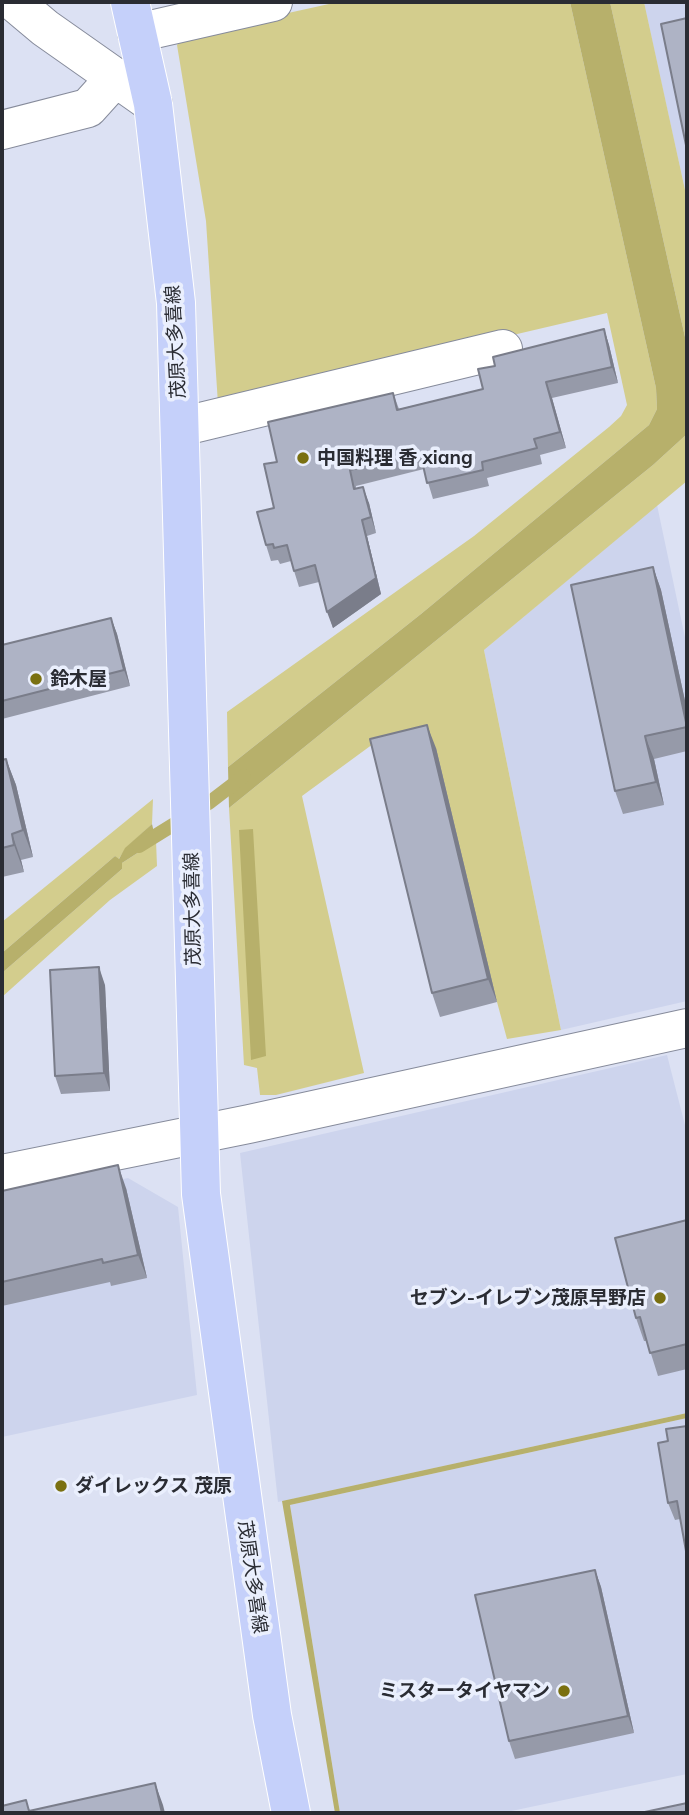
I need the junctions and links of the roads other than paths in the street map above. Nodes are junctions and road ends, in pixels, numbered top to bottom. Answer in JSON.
{"nodes":[{"id":1,"x":14,"y":2,"type":"edge"},
{"id":2,"x":273,"y":2,"type":"edge"},
{"id":3,"x":133,"y":18,"type":"edge"},
{"id":4,"x":116,"y":78,"type":"junction"},
{"id":5,"x":153,"y":104,"type":"junction"},
{"id":6,"x":2,"y":131,"type":"edge"},
{"id":7,"x":503,"y":349,"type":"dead end"},
{"id":8,"x":180,"y":427,"type":"junction"},
{"id":9,"x":687,"y":1028,"type":"edge"},
{"id":10,"x":198,"y":1135,"type":"junction"},
{"id":11,"x":2,"y":1174,"type":"edge"},
{"id":12,"x":291,"y":1813,"type":"edge"}],
"edges":[{"from":1,"to":4,"type":"street"},
{"from":2,"to":3,"type":"street"},
{"from":3,"to":5,"type":"main road","name":"茂原大多喜線"},
{"from":4,"to":5,"type":"street"},
{"from":4,"to":6,"type":"street"},
{"from":5,"to":8,"type":"main road","name":"茂原大多喜線"},
{"from":7,"to":8,"type":"street"},
{"from":8,"to":10,"type":"main road","name":"茂原大多喜線"},
{"from":9,"to":10,"type":"street"},
{"from":10,"to":11,"type":"street"},
{"from":10,"to":12,"type":"main road","name":"茂原大多喜線"}]}
